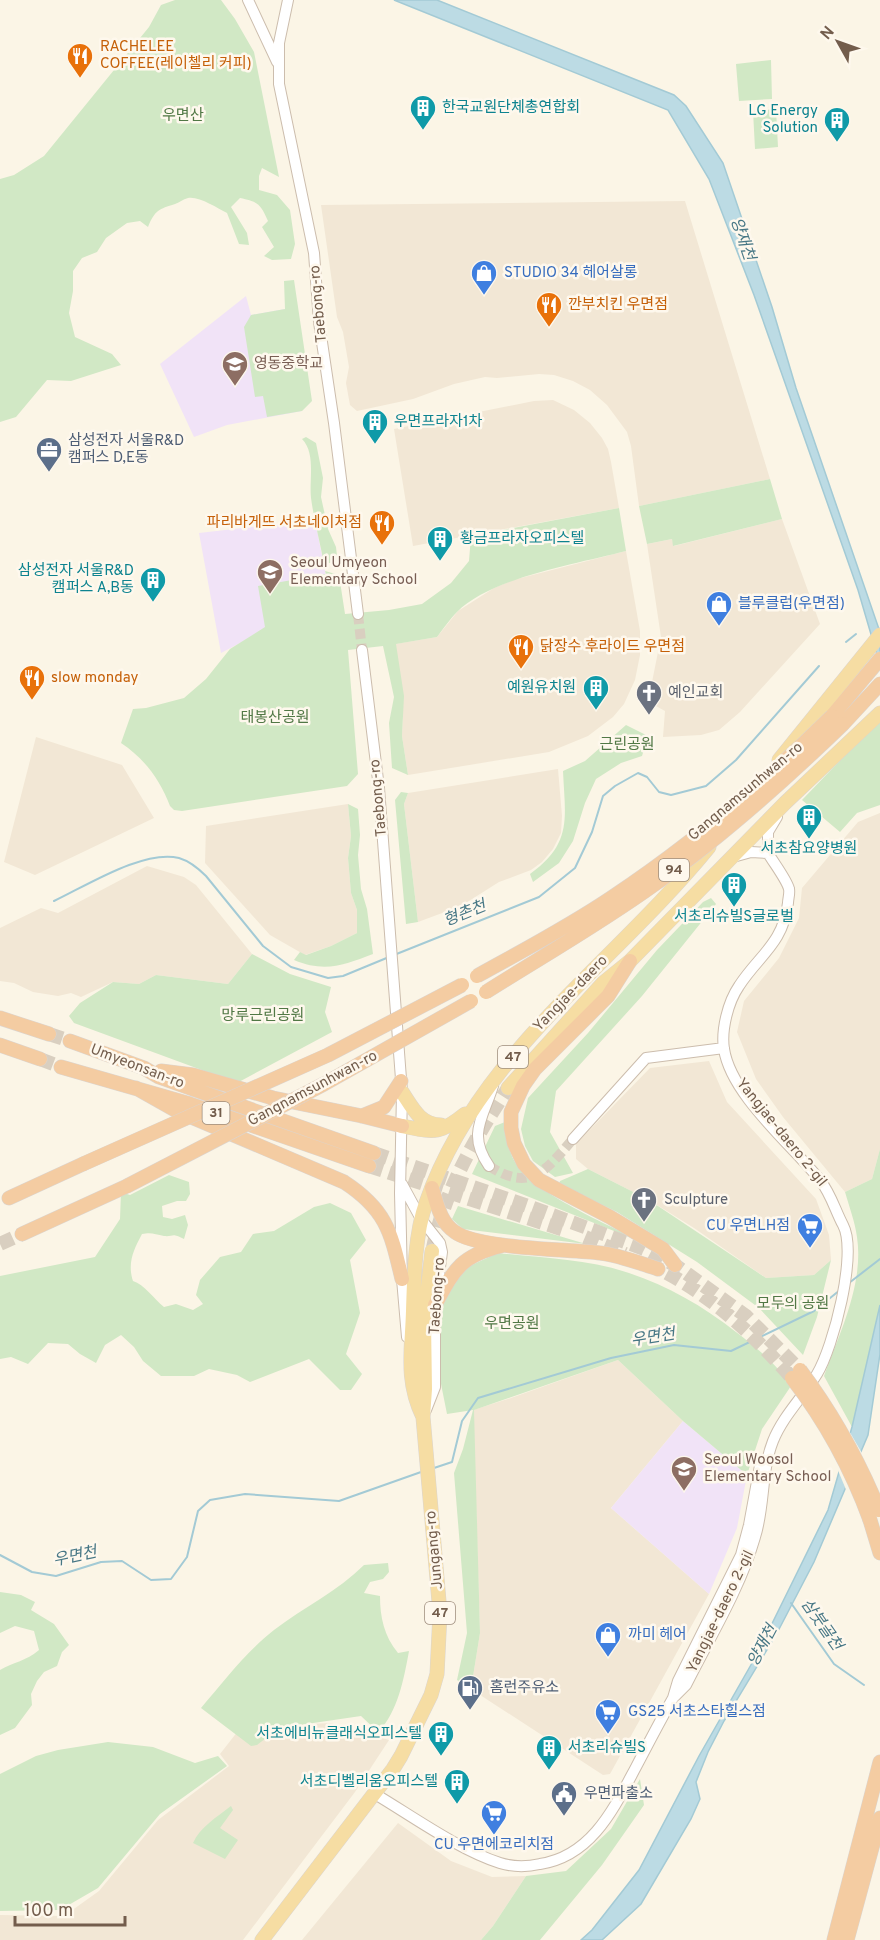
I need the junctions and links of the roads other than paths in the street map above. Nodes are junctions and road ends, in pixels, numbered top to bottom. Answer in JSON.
{"nodes":[{"id":1,"x":248,"y":0,"type":"edge"},
{"id":2,"x":285,"y":1,"type":"edge"},
{"id":3,"x":278,"y":65,"type":"junction"},
{"id":4,"x":358,"y":614,"type":"tunnel mouth"},
{"id":5,"x":880,"y":635,"type":"edge"},
{"id":6,"x":880,"y":644,"type":"edge"},
{"id":7,"x":362,"y":650,"type":"tunnel mouth"},
{"id":8,"x":880,"y":658,"type":"edge"},
{"id":9,"x":880,"y":667,"type":"edge"},
{"id":10,"x":855,"y":668,"type":"junction"},
{"id":11,"x":880,"y":684,"type":"edge"},
{"id":12,"x":880,"y":692,"type":"edge"},
{"id":13,"x":880,"y":713,"type":"edge"},
{"id":14,"x":832,"y":716,"type":"junction"},
{"id":15,"x":843,"y":724,"type":"junction"},
{"id":16,"x":785,"y":803,"type":"junction"},
{"id":17,"x":768,"y":853,"type":"junction"},
{"id":18,"x":733,"y":857,"type":"junction"},
{"id":19,"x":630,"y":960,"type":"junction"},
{"id":20,"x":477,"y":976,"type":"dead end"},
{"id":21,"x":462,"y":985,"type":"dead end"},
{"id":22,"x":486,"y":992,"type":"dead end"},
{"id":23,"x":471,"y":1001,"type":"dead end"},
{"id":24,"x":0,"y":1018,"type":"edge"},
{"id":25,"x":49,"y":1034,"type":"tunnel mouth"},
{"id":26,"x":70,"y":1041,"type":"tunnel mouth"},
{"id":27,"x":0,"y":1045,"type":"edge"},
{"id":28,"x":724,"y":1048,"type":"junction"},
{"id":29,"x":40,"y":1059,"type":"tunnel mouth"},
{"id":30,"x":61,"y":1067,"type":"tunnel mouth"},
{"id":31,"x":144,"y":1068,"type":"junction"},
{"id":32,"x":496,"y":1078,"type":"junction"},
{"id":33,"x":401,"y":1086,"type":"junction"},
{"id":34,"x":136,"y":1088,"type":"junction"},
{"id":35,"x":508,"y":1088,"type":"tunnel mouth"},
{"id":36,"x":473,"y":1106,"type":"junction"},
{"id":37,"x":362,"y":1116,"type":"junction"},
{"id":38,"x":452,"y":1124,"type":"junction"},
{"id":39,"x":402,"y":1126,"type":"junction"},
{"id":40,"x":573,"y":1139,"type":"tunnel mouth"},
{"id":41,"x":489,"y":1166,"type":"tunnel mouth"},
{"id":42,"x":402,"y":1184,"type":"junction"},
{"id":43,"x":432,"y":1188,"type":"junction"},
{"id":44,"x":9,"y":1197,"type":"dead end"},
{"id":45,"x":421,"y":1219,"type":"junction"},
{"id":46,"x":22,"y":1234,"type":"tunnel mouth"},
{"id":47,"x":507,"y":1245,"type":"junction"},
{"id":48,"x":432,"y":1251,"type":"tunnel mouth"},
{"id":49,"x":675,"y":1265,"type":"dead end"},
{"id":50,"x":658,"y":1269,"type":"tunnel mouth"},
{"id":51,"x":402,"y":1279,"type":"junction"},
{"id":52,"x":435,"y":1305,"type":"junction"},
{"id":53,"x":411,"y":1367,"type":"junction"},
{"id":54,"x":796,"y":1374,"type":"tunnel mouth"},
{"id":55,"x":423,"y":1417,"type":"junction"},
{"id":56,"x":876,"y":1514,"type":"edge"},
{"id":57,"x":880,"y":1553,"type":"edge"},
{"id":58,"x":880,"y":1762,"type":"edge"},
{"id":59,"x":375,"y":1794,"type":"junction"},
{"id":60,"x":880,"y":1818,"type":"edge"},
{"id":61,"x":262,"y":1940,"type":"edge"},
{"id":62,"x":834,"y":1940,"type":"edge"},
{"id":63,"x":847,"y":1940,"type":"edge"}],
"edges":[{"from":1,"to":3,"type":"street"},
{"from":2,"to":3,"type":"street","name":"Taebong-ro"},
{"from":3,"to":4,"type":"street","name":"Taebong-ro"},
{"from":5,"to":10,"type":"main road","name":"Yangjae-daero","number":"47"},
{"from":6,"to":10,"type":"main road"},
{"from":7,"to":33,"type":"street","name":"Taebong-ro"},
{"from":8,"to":14,"type":"highway"},
{"from":9,"to":14,"type":"highway","name":"Gangnamsunhwan-ro","number":"94"},
{"from":10,"to":32,"type":"main road","name":"Yangjae-daero","number":"47"},
{"from":11,"to":15,"type":"highway","name":"Gangnamsunhwan-ro","number":"94"},
{"from":12,"to":15,"type":"highway"},
{"from":13,"to":16,"type":"main road","name":"Yangjae-daero","number":"47"},
{"from":14,"to":20,"type":"highway","name":"Gangnamsunhwan-ro","number":"94","bridge":true},
{"from":15,"to":22,"type":"highway","name":"Gangnamsunhwan-ro","number":"94","bridge":true},
{"from":16,"to":17,"type":"street"},
{"from":16,"to":18,"type":"main road","name":"Yangjae-daero","number":"47"},
{"from":17,"to":18,"type":"street"},
{"from":17,"to":28,"type":"street","name":"Yangjae-daero 2-gil"},
{"from":18,"to":19,"type":"main road","name":"Yangjae-daero","number":"47"},
{"from":19,"to":35,"type":"main road","name":"Yangjae-daero","number":"47"},
{"from":19,"to":49,"type":"highway"},
{"from":21,"to":44,"type":"highway","name":"Gangnamsunhwan-ro","bridge":true},
{"from":23,"to":46,"type":"highway","name":"Gangnamsunhwan-ro","bridge":true},
{"from":24,"to":25,"type":"highway"},
{"from":26,"to":31,"type":"highway","name":"Umyeonsan-ro","number":"31"},
{"from":27,"to":29,"type":"highway"},
{"from":28,"to":40,"type":"street"},
{"from":28,"to":59,"type":"street","name":"Yangjae-daero 2-gil"},
{"from":30,"to":34,"type":"highway","name":"Umyeonsan-ro","number":"31"},
{"from":31,"to":34,"type":"highway","name":"Umyeonsan-ro","number":"31"},
{"from":31,"to":37,"type":"highway"},
{"from":32,"to":36,"type":"main road","name":"Yangjae-daero","number":"47"},
{"from":32,"to":41,"type":"street"},
{"from":33,"to":37,"type":"highway"},
{"from":33,"to":38,"type":"main road"},
{"from":33,"to":39,"type":"street","name":"Taebong-ro"},
{"from":34,"to":51,"type":"highway"},
{"from":36,"to":38,"type":"main road"},
{"from":36,"to":43,"type":"main road","name":"Yangjae-daero","number":"47"},
{"from":37,"to":39,"type":"highway"},
{"from":38,"to":39,"type":"main road"},
{"from":39,"to":42,"type":"street","name":"Taebong-ro"},
{"from":42,"to":45,"type":"street","name":"Taebong-ro"},
{"from":42,"to":51,"type":"street","name":"Taebong-ro"},
{"from":43,"to":45,"type":"main road","name":"Yangjae-daero","number":"47"},
{"from":43,"to":47,"type":"highway"},
{"from":45,"to":52,"type":"street","name":"Taebong-ro"},
{"from":45,"to":53,"type":"main road","name":"Yangjae-daero","number":"47"},
{"from":47,"to":50,"type":"highway"},
{"from":47,"to":52,"type":"highway"},
{"from":48,"to":55,"type":"main road","name":"Jungang-ro","number":"47"},
{"from":51,"to":53,"type":"street","name":"Taebong-ro"},
{"from":52,"to":55,"type":"street","name":"Taebong-ro"},
{"from":53,"to":55,"type":"main road","name":"Yangjae-daero","number":"47"},
{"from":54,"to":56,"type":"highway","bridge":true},
{"from":55,"to":59,"type":"main road","name":"Jungang-ro","number":"47"},
{"from":56,"to":57,"type":"highway"},
{"from":58,"to":62,"type":"highway"},
{"from":59,"to":61,"type":"main road","name":"Jungang-ro","number":"47"},
{"from":60,"to":63,"type":"highway"}]}
